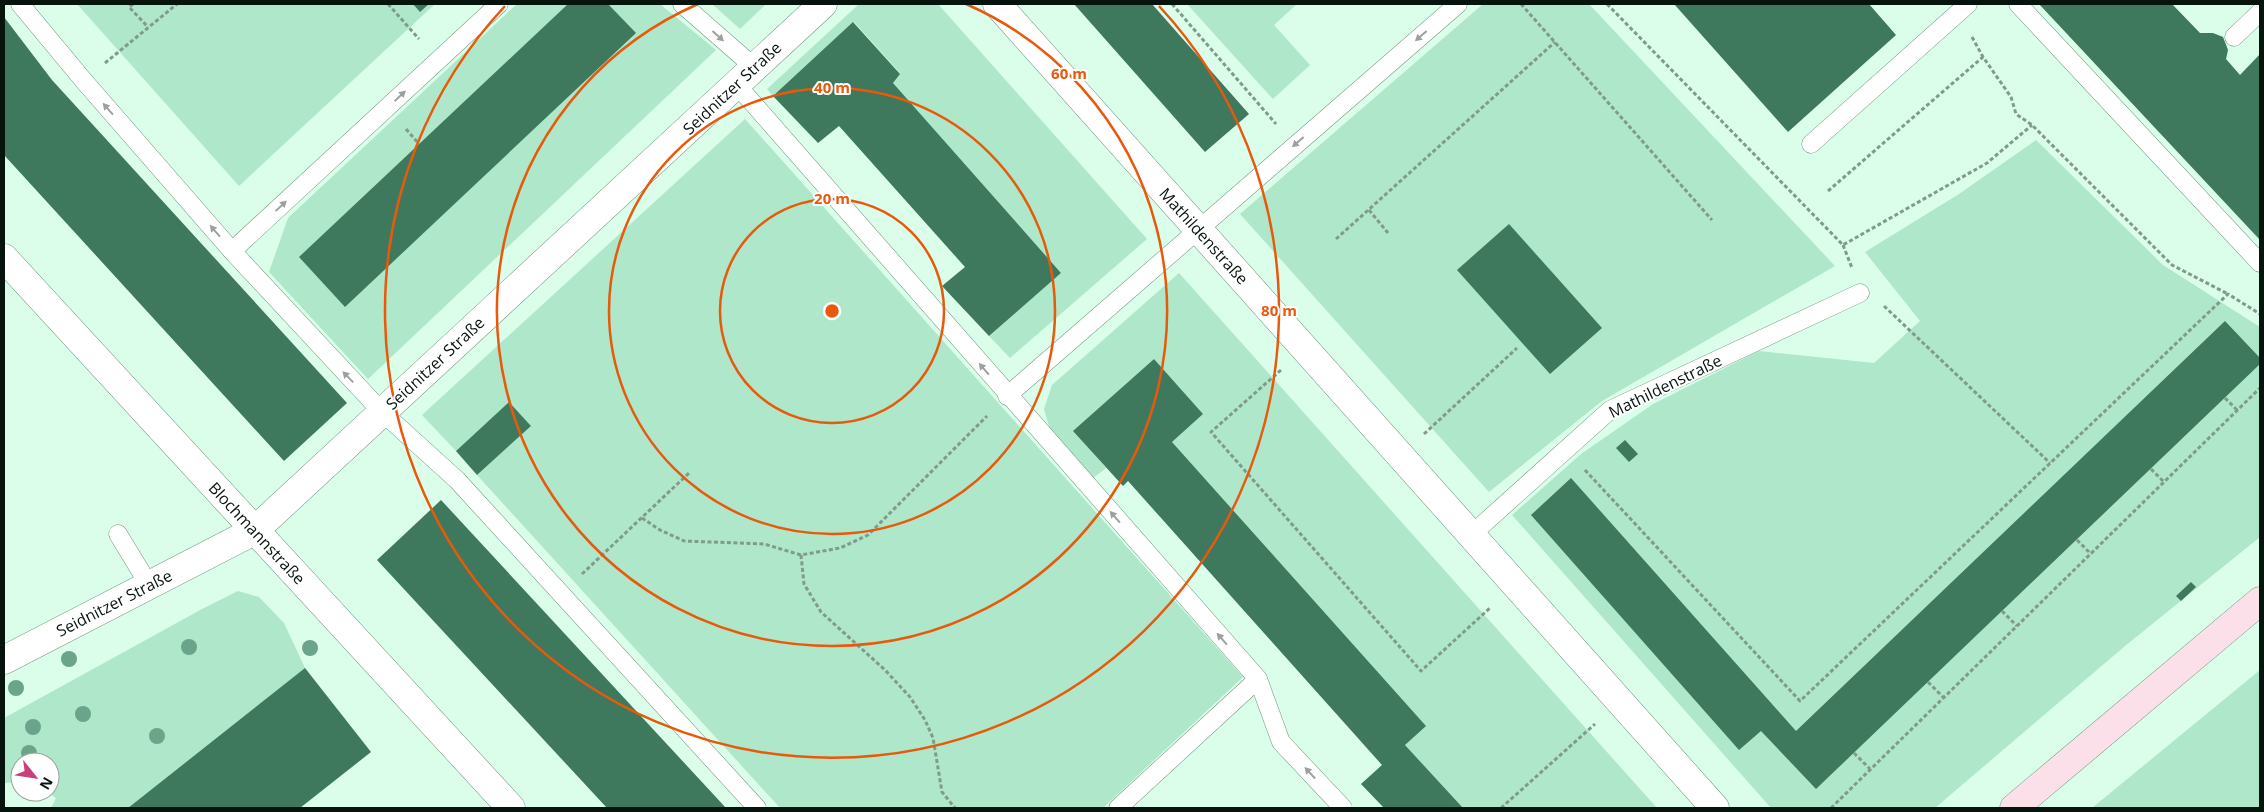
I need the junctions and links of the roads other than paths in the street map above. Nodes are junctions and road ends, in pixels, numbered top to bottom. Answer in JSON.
{"nodes":[{"id":1,"x":20,"y":4,"type":"edge"},
{"id":2,"x":499,"y":4,"type":"edge"},
{"id":3,"x":682,"y":4,"type":"edge"},
{"id":4,"x":823,"y":4,"type":"edge"},
{"id":5,"x":997,"y":4,"type":"edge"},
{"id":6,"x":1458,"y":4,"type":"edge"},
{"id":7,"x":2018,"y":4,"type":"edge"},
{"id":8,"x":1964,"y":8,"type":"edge"},
{"id":9,"x":2260,"y":12,"type":"edge"},
{"id":10,"x":2234,"y":37,"type":"dead end"},
{"id":11,"x":745,"y":76,"type":"junction"},
{"id":12,"x":1811,"y":144,"type":"dead end"},
{"id":13,"x":1198,"y":229,"type":"junction"},
{"id":14,"x":232,"y":251,"type":"junction"},
{"id":15,"x":4,"y":258,"type":"edge"},
{"id":16,"x":2260,"y":263,"type":"edge"},
{"id":17,"x":1860,"y":293,"type":"dead end"},
{"id":18,"x":1007,"y":396,"type":"junction"},
{"id":19,"x":382,"y":412,"type":"junction"},
{"id":20,"x":254,"y":531,"type":"junction"},
{"id":21,"x":118,"y":534,"type":"dead end"},
{"id":22,"x":1470,"y":535,"type":"junction"},
{"id":23,"x":149,"y":585,"type":"junction"},
{"id":24,"x":2260,"y":602,"type":"edge"},
{"id":25,"x":4,"y":660,"type":"edge"},
{"id":26,"x":1258,"y":679,"type":"junction"},
{"id":27,"x":1710,"y":807,"type":"edge"},
{"id":28,"x":510,"y":808,"type":"edge"},
{"id":29,"x":757,"y":808,"type":"edge"},
{"id":30,"x":1118,"y":808,"type":"edge"},
{"id":31,"x":1343,"y":808,"type":"edge"},
{"id":32,"x":2014,"y":808,"type":"edge"}],
"edges":[{"from":14,"to":1,"type":"lane","one_way":true},
{"from":14,"to":2,"type":"lane","one_way":true},
{"from":3,"to":11,"type":"lane","one_way":true},
{"from":4,"to":11,"type":"street","name":"Seidnitzer Straße"},
{"from":5,"to":13,"type":"street","name":"Mathildenstraße"},
{"from":6,"to":13,"type":"lane","one_way":true},
{"from":7,"to":16,"type":"lane"},
{"from":8,"to":12,"type":"lane"},
{"from":9,"to":10,"type":"lane"},
{"from":18,"to":11,"type":"lane","one_way":true},
{"from":11,"to":19,"type":"street","name":"Seidnitzer Straße"},
{"from":13,"to":18,"type":"lane"},
{"from":13,"to":22,"type":"street","name":"Mathildenstraße"},
{"from":19,"to":14,"type":"lane","one_way":true},
{"from":15,"to":20,"type":"street","name":"Blochmannstraße"},
{"from":17,"to":22,"type":"lane","name":"Mathildenstraße"},
{"from":26,"to":18,"type":"lane","one_way":true},
{"from":19,"to":20,"type":"street","name":"Seidnitzer Straße"},
{"from":19,"to":29,"type":"lane"},
{"from":20,"to":23,"type":"street","name":"Seidnitzer Straße"},
{"from":20,"to":28,"type":"street","name":"Blochmannstraße"},
{"from":21,"to":23,"type":"lane"},
{"from":22,"to":27,"type":"street","name":"Mathildenstraße"},
{"from":23,"to":25,"type":"street","name":"Seidnitzer Straße"},
{"from":24,"to":32,"type":"main road"},
{"from":26,"to":30,"type":"lane"},
{"from":31,"to":26,"type":"lane","one_way":true}]}
